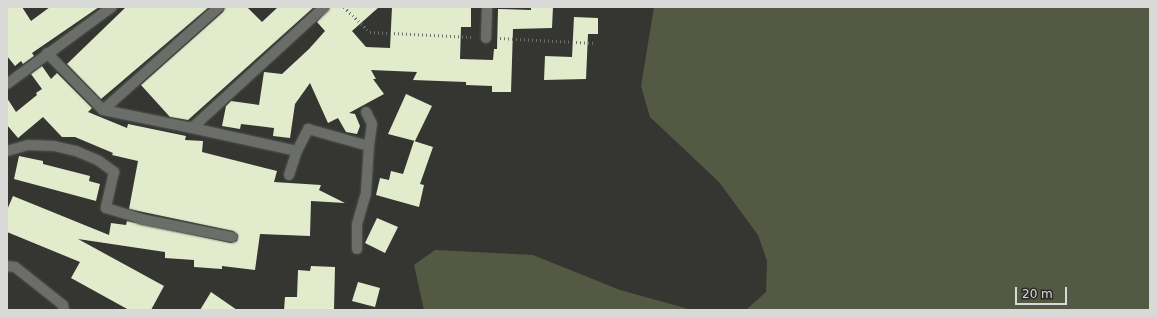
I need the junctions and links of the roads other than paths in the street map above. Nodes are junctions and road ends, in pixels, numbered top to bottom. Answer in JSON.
{"nodes":[{"id":1,"x":112,"y":7,"type":"edge"},
{"id":2,"x":219,"y":7,"type":"edge"},
{"id":3,"x":324,"y":7,"type":"edge"},
{"id":4,"x":487,"y":7,"type":"edge"},
{"id":5,"x":486,"y":38,"type":"road end"},
{"id":6,"x":47,"y":53,"type":"junction"},
{"id":7,"x":7,"y":84,"type":"edge"},
{"id":8,"x":103,"y":110,"type":"junction"},
{"id":9,"x":366,"y":112,"type":"dead end"},
{"id":10,"x":192,"y":128,"type":"junction"},
{"id":11,"x":370,"y":146,"type":"junction"},
{"id":12,"x":7,"y":151,"type":"edge"},
{"id":13,"x":297,"y":151,"type":"junction"},
{"id":14,"x":289,"y":175,"type":"dead end"},
{"id":15,"x":232,"y":237,"type":"dead end"},
{"id":16,"x":357,"y":250,"type":"dead end"},
{"id":17,"x":7,"y":266,"type":"edge"},
{"id":18,"x":64,"y":310,"type":"edge"}],
"edges":[{"from":1,"to":6,"type":"street"},
{"from":2,"to":8,"type":"street"},
{"from":3,"to":10,"type":"street"},
{"from":4,"to":5,"type":"street"},
{"from":6,"to":7,"type":"street"},
{"from":6,"to":8,"type":"street"},
{"from":8,"to":10,"type":"street"},
{"from":9,"to":11,"type":"street"},
{"from":10,"to":13,"type":"street"},
{"from":11,"to":13,"type":"street"},
{"from":11,"to":16,"type":"street"},
{"from":12,"to":15,"type":"street"},
{"from":13,"to":14,"type":"street"},
{"from":17,"to":18,"type":"street"}]}
